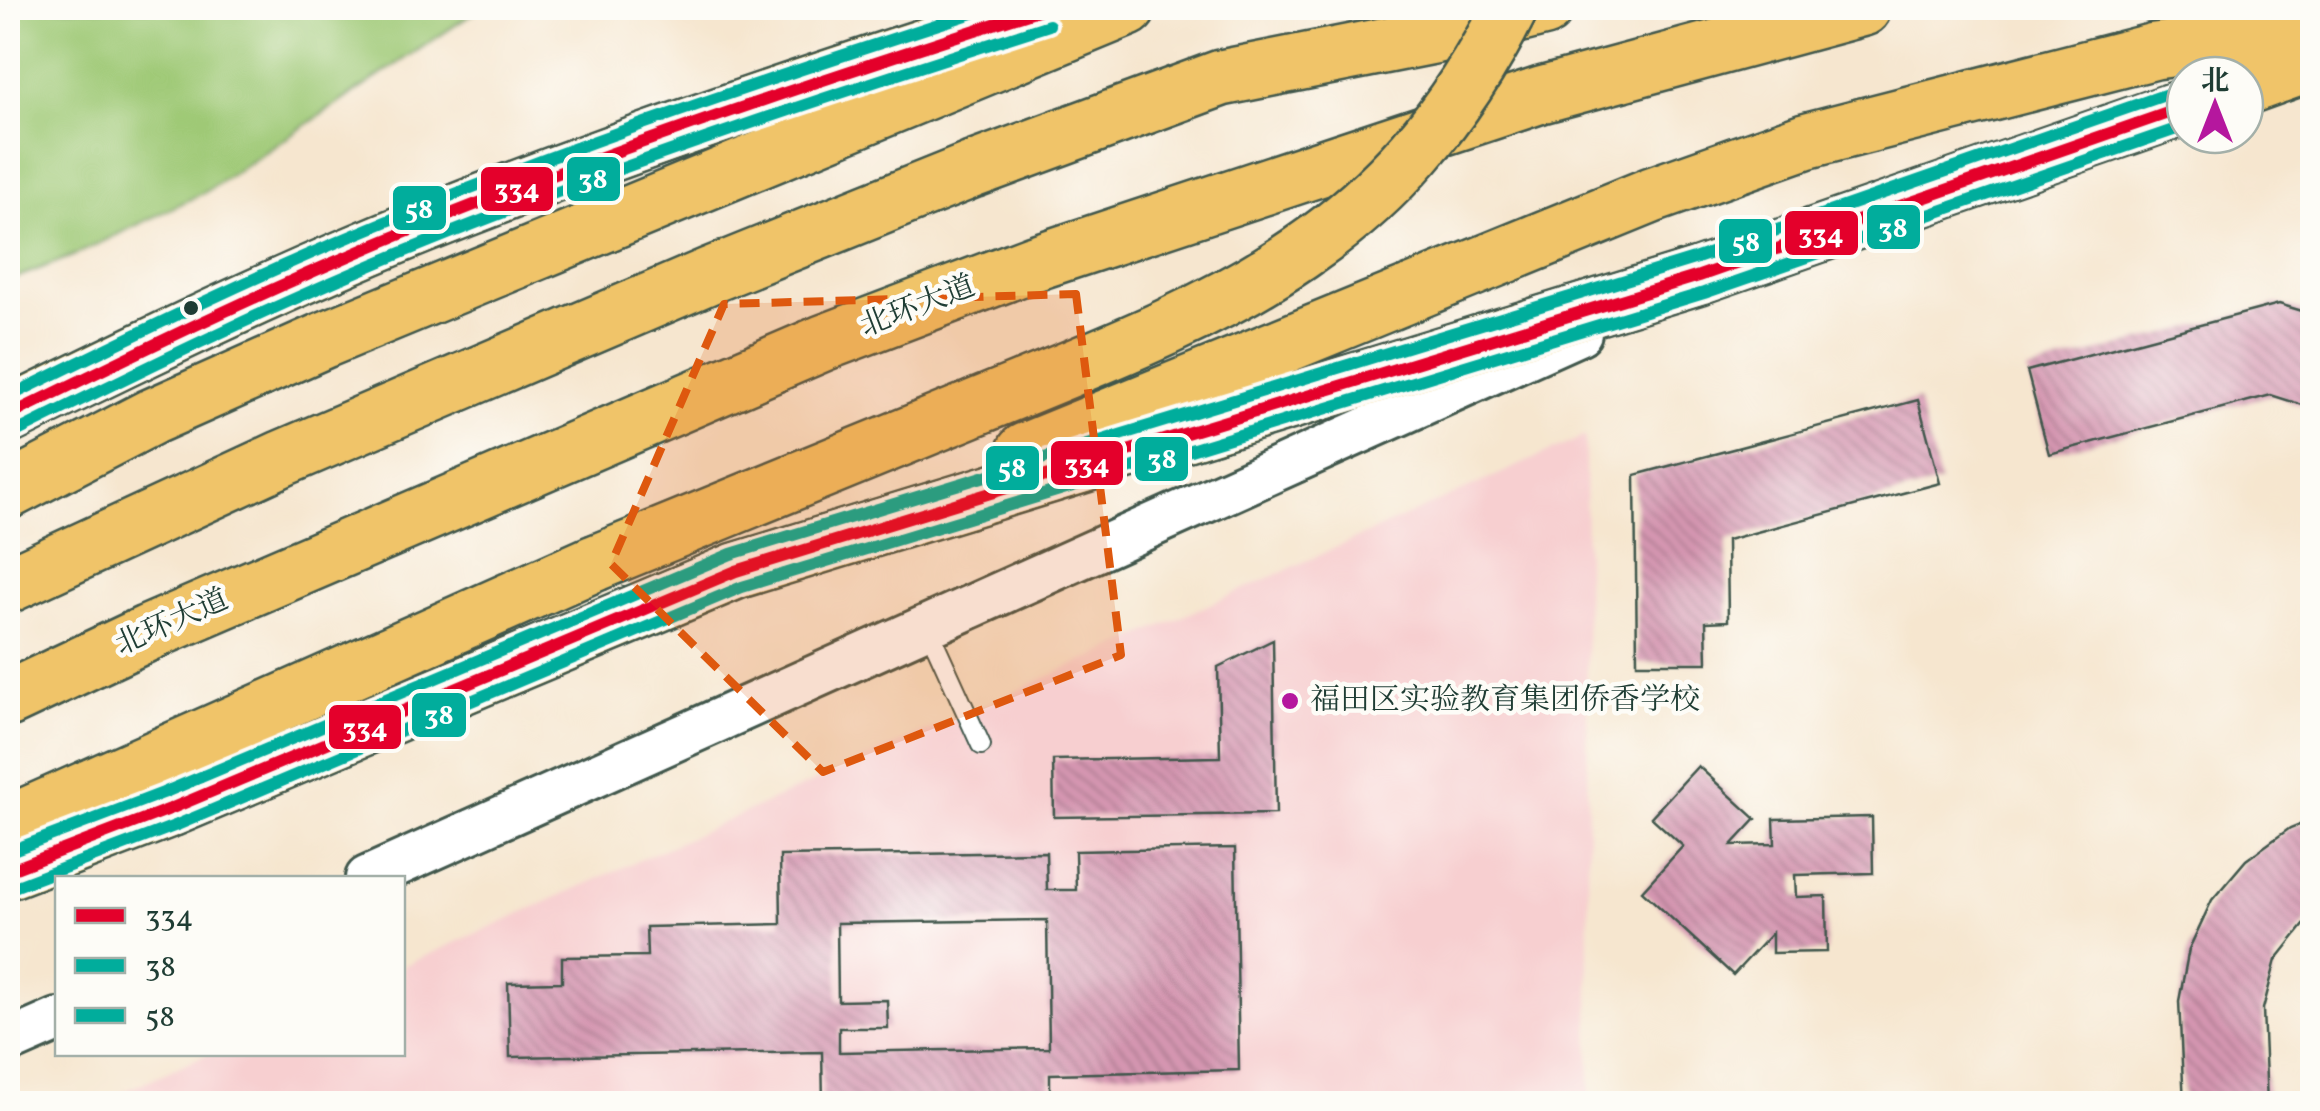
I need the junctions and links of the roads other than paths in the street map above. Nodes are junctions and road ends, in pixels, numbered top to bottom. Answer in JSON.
{"nodes":[{"id":1,"x":1044,"y":8,"type":"edge"},
{"id":2,"x":1128,"y":8,"type":"edge"},
{"id":3,"x":1510,"y":8,"type":"edge"},
{"id":4,"x":1545,"y":8,"type":"edge"},
{"id":5,"x":1862,"y":8,"type":"edge"},
{"id":6,"x":2312,"y":31,"type":"edge"},
{"id":7,"x":2312,"y":63,"type":"edge"},
{"id":8,"x":2265,"y":80,"type":"edge"},
{"id":9,"x":2312,"y":106,"type":"edge"},
{"id":10,"x":2165,"y":114,"type":"edge"},
{"id":11,"x":2265,"y":114,"type":"edge"},
{"id":12,"x":2165,"y":134,"type":"edge"},
{"id":13,"x":2032,"y":158,"type":"junction"},
{"id":14,"x":1699,"y":276,"type":"junction"},
{"id":15,"x":8,"y":416,"type":"edge"},
{"id":16,"x":8,"y":490,"type":"edge"},
{"id":17,"x":736,"y":570,"type":"junction"},
{"id":18,"x":8,"y":586,"type":"edge"},
{"id":19,"x":926,"y":624,"type":"junction"},
{"id":20,"x":8,"y":700,"type":"edge"},
{"id":21,"x":981,"y":745,"type":"dead end"},
{"id":22,"x":8,"y":824,"type":"edge"},
{"id":23,"x":8,"y":871,"type":"edge"},
{"id":24,"x":371,"y":876,"type":"edge"},
{"id":25,"x":55,"y":1021,"type":"edge"},
{"id":26,"x":8,"y":1042,"type":"edge"}],
"edges":[{"from":1,"to":15,"type":"main road"},
{"from":2,"to":16,"type":"main road"},
{"from":3,"to":22,"type":"main road","bridge":true},
{"from":4,"to":18,"type":"main road"},
{"from":5,"to":20,"type":"main road","name":"北环大道"},
{"from":6,"to":17,"type":"main road"},
{"from":7,"to":8,"type":"main road"},
{"from":9,"to":11,"type":"main road"},
{"from":10,"to":13,"type":"main road"},
{"from":12,"to":13,"type":"main road"},
{"from":13,"to":14,"type":"main road"},
{"from":14,"to":17,"type":"main road"},
{"from":14,"to":19,"type":"street"},
{"from":17,"to":23,"type":"main road"},
{"from":19,"to":21,"type":"lane"},
{"from":19,"to":24,"type":"street"},
{"from":25,"to":26,"type":"street"}]}
